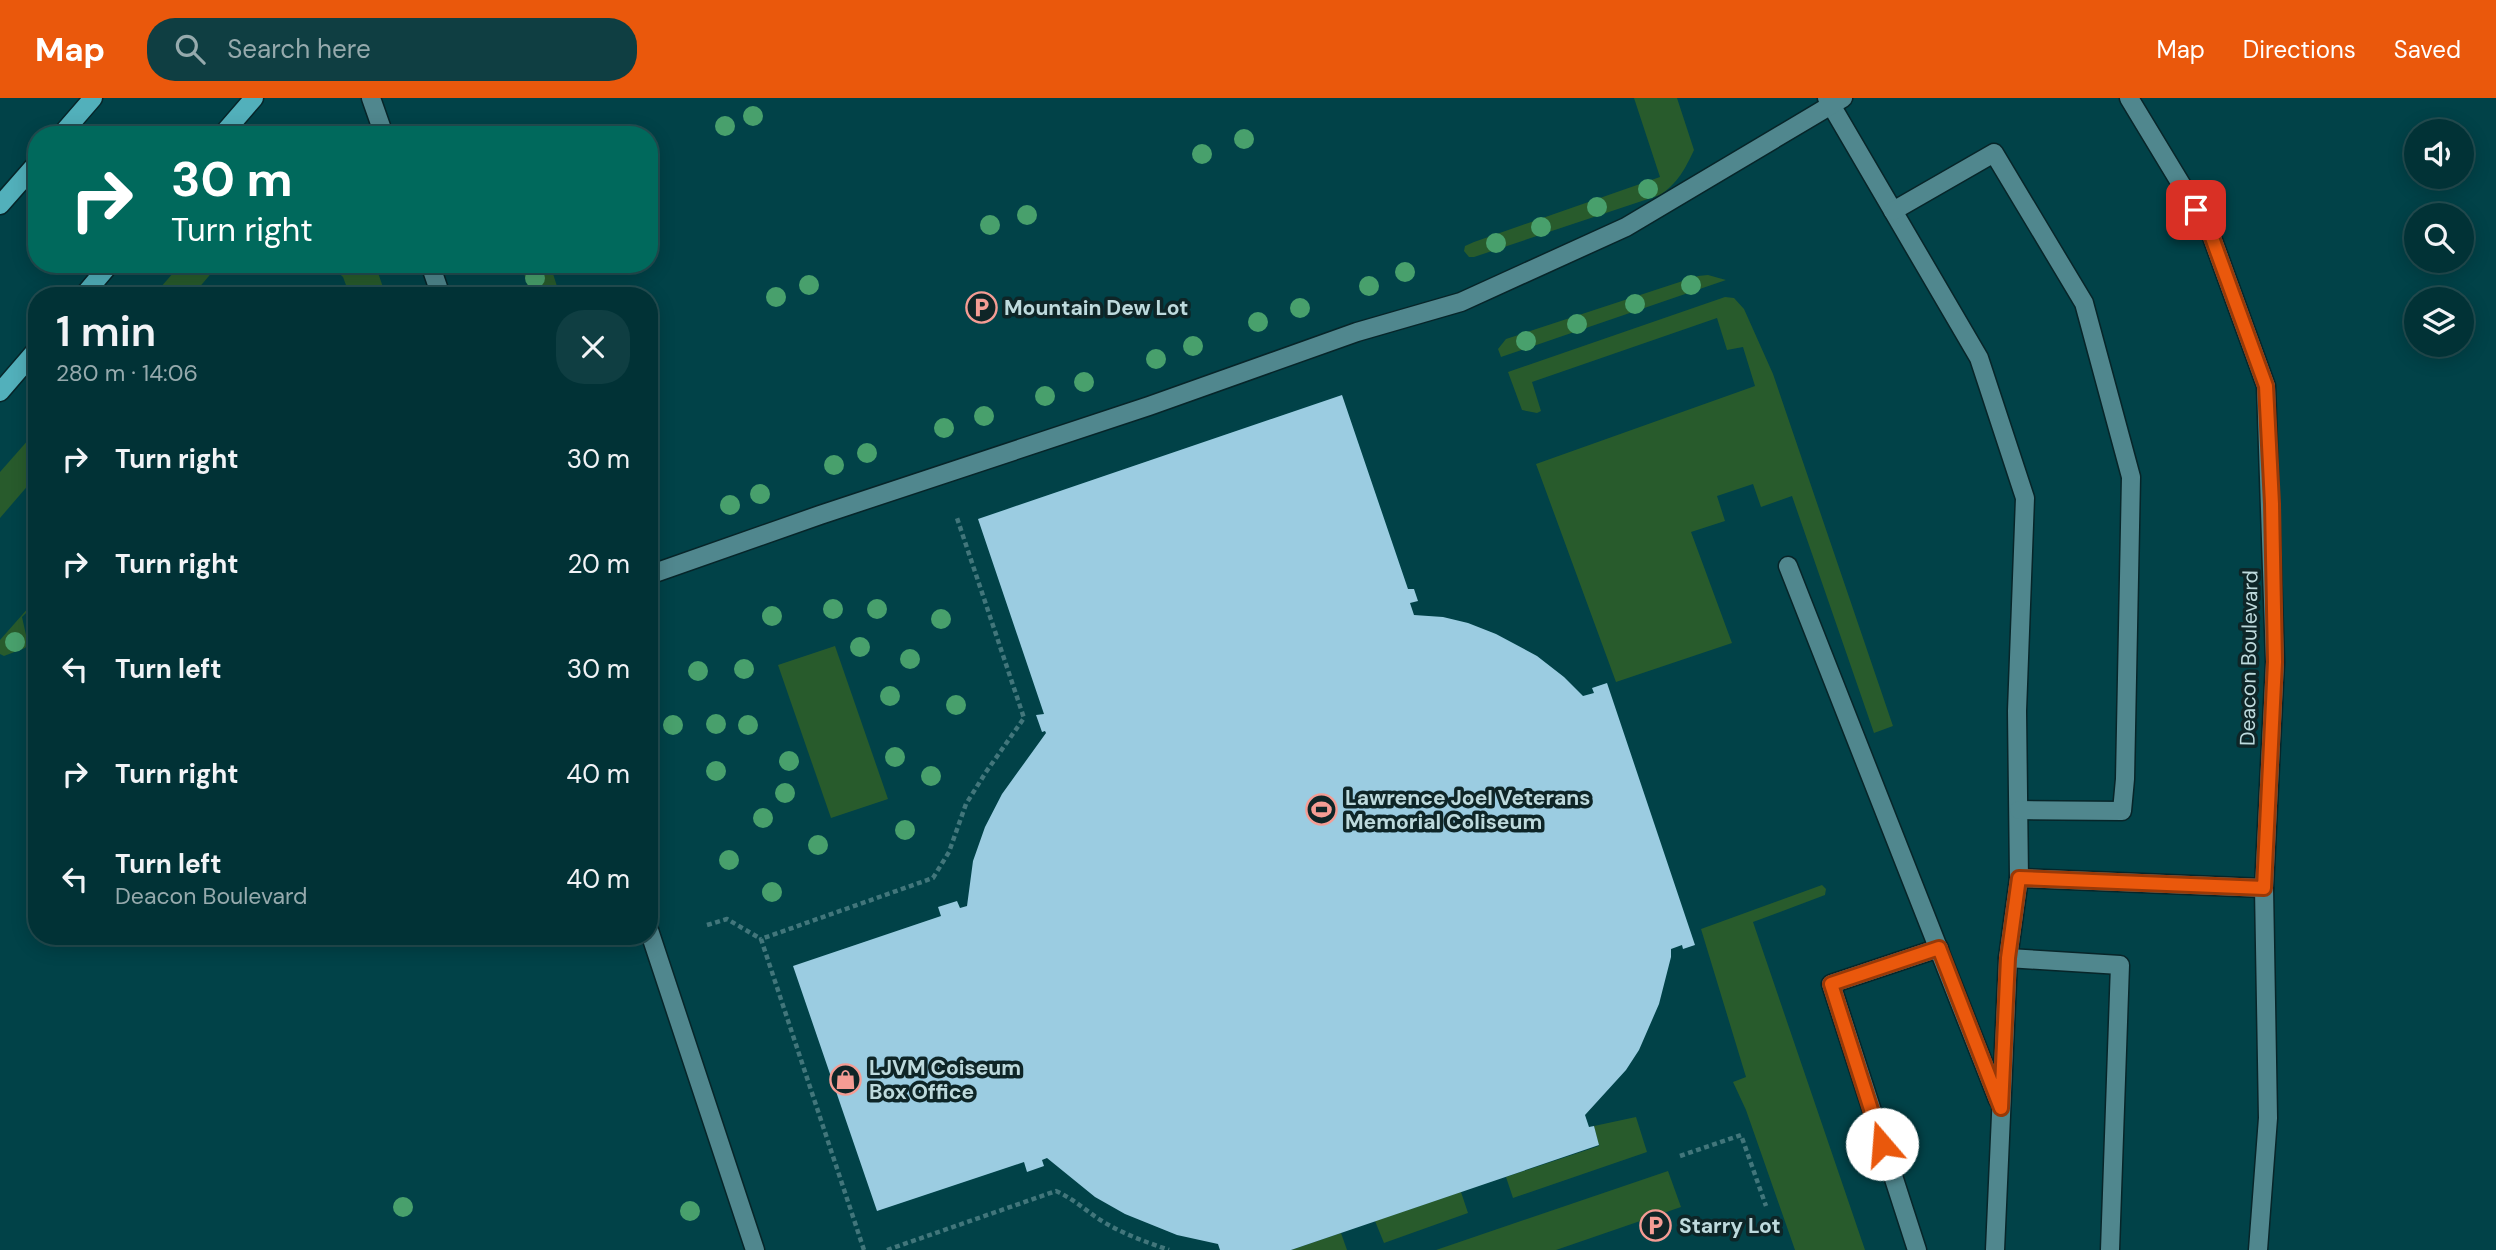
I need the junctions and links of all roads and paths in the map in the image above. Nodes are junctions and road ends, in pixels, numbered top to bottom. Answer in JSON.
{"nodes":[{"id":1,"x":93,"y":98,"type":"edge"},
{"id":2,"x":254,"y":98,"type":"edge"},
{"id":3,"x":371,"y":98,"type":"edge"},
{"id":4,"x":2129,"y":98,"type":"edge"},
{"id":5,"x":1834,"y":100,"type":"edge"},
{"id":6,"x":69,"y":126,"type":"edge"},
{"id":7,"x":230,"y":126,"type":"edge"},
{"id":8,"x":381,"y":126,"type":"edge"},
{"id":9,"x":28,"y":173,"type":"edge"},
{"id":10,"x":0,"y":205,"type":"edge"},
{"id":11,"x":1893,"y":211,"type":"junction"},
{"id":12,"x":102,"y":273,"type":"edge"},
{"id":13,"x":91,"y":287,"type":"edge"},
{"id":14,"x":28,"y":359,"type":"edge"},
{"id":15,"x":0,"y":392,"type":"edge"},
{"id":16,"x":957,"y":518,"type":"dead end"},
{"id":17,"x":1788,"y":566,"type":"dead end"},
{"id":18,"x":658,"y":572,"type":"edge"},
{"id":19,"x":2019,"y":810,"type":"junction"},
{"id":20,"x":2019,"y":878,"type":"junction"},
{"id":21,"x":2264,"y":888,"type":"junction"},
{"id":22,"x":707,"y":925,"type":"dead end"},
{"id":23,"x":761,"y":939,"type":"junction"},
{"id":24,"x":654,"y":945,"type":"edge"},
{"id":25,"x":1939,"y":948,"type":"junction"},
{"id":26,"x":2008,"y":958,"type":"junction"},
{"id":27,"x":2001,"y":1108,"type":"junction"},
{"id":28,"x":1680,"y":1156,"type":"dead end"},
{"id":29,"x":1766,"y":1206,"type":"dead end"},
{"id":30,"x":755,"y":1250,"type":"edge"},
{"id":31,"x":864,"y":1250,"type":"edge"},
{"id":32,"x":887,"y":1250,"type":"edge"},
{"id":33,"x":1169,"y":1250,"type":"edge"},
{"id":34,"x":1917,"y":1250,"type":"edge"},
{"id":35,"x":1995,"y":1250,"type":"edge"},
{"id":36,"x":2110,"y":1250,"type":"edge"},
{"id":37,"x":2258,"y":1250,"type":"edge"}],
"edges":[{"from":1,"to":6,"type":"main road"},
{"from":2,"to":7,"type":"main road"},
{"from":3,"to":8,"type":"street"},
{"from":4,"to":21,"type":"street","name":"Deacon Boulevard"},
{"from":5,"to":11,"type":"street"},
{"from":5,"to":18,"type":"street"},
{"from":9,"to":10,"type":"main road"},
{"from":11,"to":19,"type":"street"},
{"from":11,"to":19,"type":"street"},
{"from":12,"to":13,"type":"main road"},
{"from":14,"to":15,"type":"main road"},
{"from":16,"to":23,"type":"path"},
{"from":17,"to":25,"type":"street"},
{"from":19,"to":20,"type":"street"},
{"from":20,"to":21,"type":"street"},
{"from":20,"to":26,"type":"street"},
{"from":21,"to":37,"type":"street","name":"Deacon Boulevard"},
{"from":22,"to":23,"type":"path"},
{"from":23,"to":31,"type":"path"},
{"from":24,"to":30,"type":"street"},
{"from":25,"to":27,"type":"street"},
{"from":25,"to":34,"type":"street"},
{"from":26,"to":27,"type":"street"},
{"from":26,"to":36,"type":"street"},
{"from":27,"to":35,"type":"street"},
{"from":28,"to":29,"type":"path"},
{"from":32,"to":33,"type":"path"}]}
